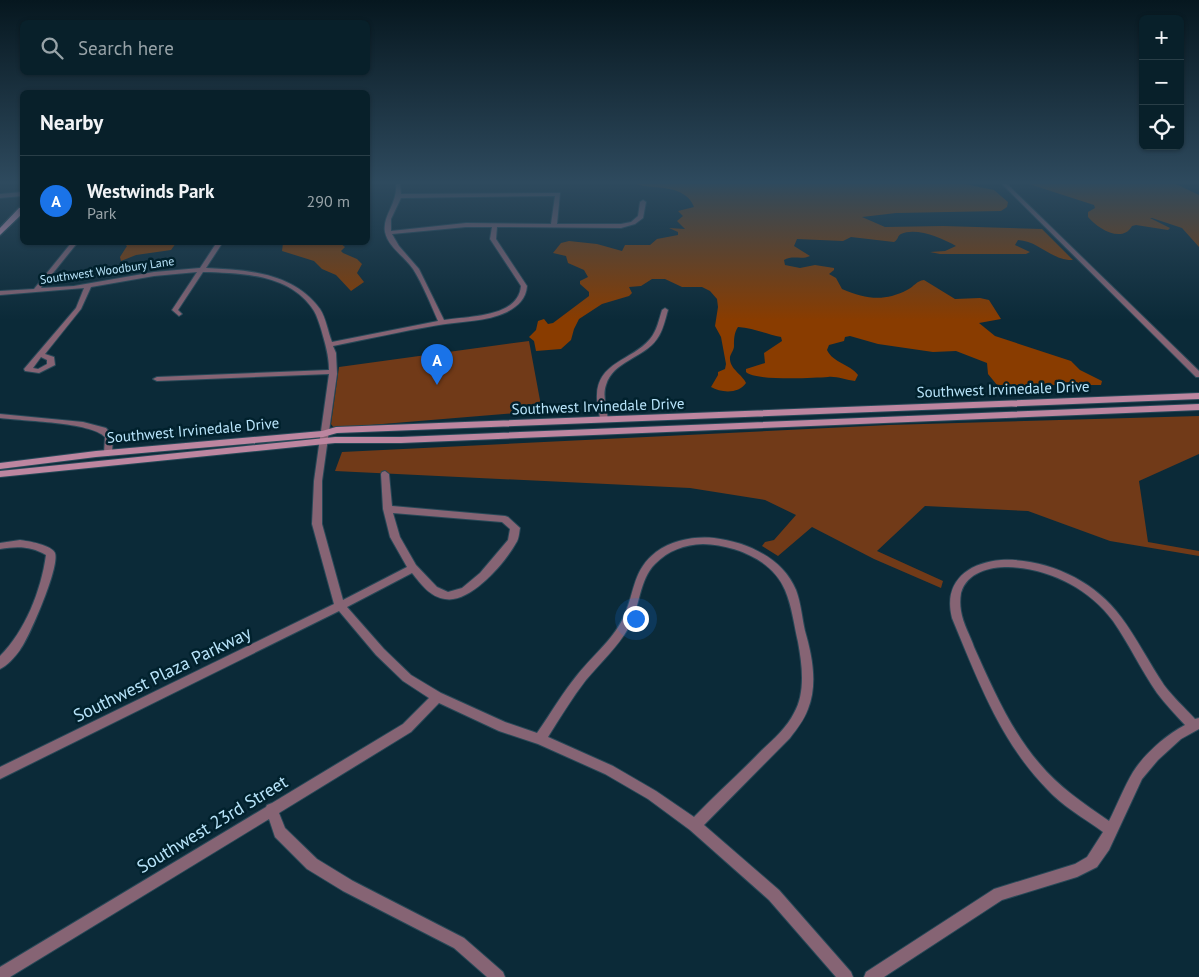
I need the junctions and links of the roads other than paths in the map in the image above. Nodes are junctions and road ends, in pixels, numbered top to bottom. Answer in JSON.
{"nodes":[{"id":1,"x":14,"y":230,"type":"edge"},
{"id":2,"x":388,"y":230,"type":"edge"},
{"id":3,"x":418,"y":230,"type":"edge"},
{"id":4,"x":495,"y":230,"type":"edge"},
{"id":5,"x":1051,"y":230,"type":"edge"},
{"id":6,"x":388,"y":233,"type":"junction"},
{"id":7,"x":0,"y":244,"type":"edge"},
{"id":8,"x":73,"y":245,"type":"edge"},
{"id":9,"x":218,"y":245,"type":"edge"},
{"id":10,"x":201,"y":270,"type":"junction"},
{"id":11,"x":88,"y":286,"type":"junction"},
{"id":12,"x":36,"y":291,"type":"junction"},
{"id":13,"x":0,"y":293,"type":"edge"},
{"id":14,"x":665,"y":310,"type":"dead end"},
{"id":15,"x":180,"y":314,"type":"dead end"},
{"id":16,"x":442,"y":322,"type":"junction"},
{"id":17,"x":330,"y":344,"type":"junction"},
{"id":18,"x":42,"y":355,"type":"dead end"},
{"id":19,"x":333,"y":372,"type":"junction"},
{"id":20,"x":1199,"y":375,"type":"edge"},
{"id":21,"x":157,"y":379,"type":"dead end"},
{"id":22,"x":1199,"y":396,"type":"edge"},
{"id":23,"x":1199,"y":407,"type":"edge"},
{"id":24,"x":775,"y":413,"type":"junction"},
{"id":25,"x":0,"y":416,"type":"edge"},
{"id":26,"x":604,"y":420,"type":"junction"},
{"id":27,"x":779,"y":424,"type":"junction"},
{"id":28,"x":322,"y":439,"type":"junction"},
{"id":29,"x":108,"y":453,"type":"junction"},
{"id":30,"x":0,"y":466,"type":"edge"},
{"id":31,"x":0,"y":474,"type":"edge"},
{"id":32,"x":385,"y":474,"type":"dead end"},
{"id":33,"x":388,"y":510,"type":"junction"},
{"id":34,"x":0,"y":546,"type":"edge"},
{"id":35,"x":413,"y":568,"type":"junction"},
{"id":36,"x":340,"y":606,"type":"junction"},
{"id":37,"x":0,"y":664,"type":"edge"},
{"id":38,"x":436,"y":697,"type":"junction"},
{"id":39,"x":1196,"y":724,"type":"edge"},
{"id":40,"x":540,"y":739,"type":"junction"},
{"id":41,"x":0,"y":773,"type":"edge"},
{"id":42,"x":271,"y":810,"type":"junction"},
{"id":43,"x":695,"y":825,"type":"junction"},
{"id":44,"x":1111,"y":830,"type":"junction"},
{"id":45,"x":0,"y":975,"type":"edge"},
{"id":46,"x":498,"y":977,"type":"edge"},
{"id":47,"x":846,"y":977,"type":"edge"},
{"id":48,"x":871,"y":977,"type":"edge"}],
"edges":[{"from":1,"to":7,"type":"main road"},
{"from":2,"to":6,"type":"street"},
{"from":3,"to":6,"type":"street"},
{"from":4,"to":16,"type":"street"},
{"from":5,"to":20,"type":"street"},
{"from":6,"to":16,"type":"street"},
{"from":8,"to":12,"type":"street"},
{"from":9,"to":10,"type":"street"},
{"from":10,"to":11,"type":"street","name":"Southwest Woodbury Lane"},
{"from":10,"to":15,"type":"street"},
{"from":10,"to":17,"type":"street","name":"Southwest Woodbury Lane"},
{"from":11,"to":12,"type":"street","name":"Southwest Woodbury Lane"},
{"from":11,"to":18,"type":"street"},
{"from":12,"to":13,"type":"street","name":"Southwest Woodbury Lane"},
{"from":14,"to":26,"type":"street"},
{"from":16,"to":17,"type":"street"},
{"from":17,"to":19,"type":"street","name":"Southwest Woodbury Lane"},
{"from":19,"to":21,"type":"street"},
{"from":19,"to":28,"type":"street","name":"Southwest Woodbury Lane"},
{"from":22,"to":24,"type":"main road","name":"Southwest Irvinedale Drive"},
{"from":23,"to":27,"type":"main road","name":"Southwest Irvinedale Drive"},
{"from":24,"to":26,"type":"main road","name":"Southwest Irvinedale Drive"},
{"from":24,"to":27,"type":"main road"},
{"from":25,"to":29,"type":"street"},
{"from":26,"to":28,"type":"main road","name":"Southwest Irvinedale Drive"},
{"from":27,"to":28,"type":"main road","name":"Southwest Irvinedale Drive"},
{"from":28,"to":29,"type":"main road","name":"Southwest Irvinedale Drive"},
{"from":28,"to":31,"type":"main road","name":"Southwest Irvinedale Drive"},
{"from":28,"to":36,"type":"street","name":"Southwest Woodbury Lane"},
{"from":29,"to":30,"type":"main road","name":"Southwest Irvinedale Drive"},
{"from":32,"to":33,"type":"street"},
{"from":33,"to":35,"type":"street"},
{"from":33,"to":35,"type":"street"},
{"from":34,"to":37,"type":"street"},
{"from":35,"to":36,"type":"street","name":"Southwest Plaza Parkway"},
{"from":36,"to":38,"type":"street"},
{"from":36,"to":41,"type":"street","name":"Southwest Plaza Parkway"},
{"from":38,"to":40,"type":"street"},
{"from":38,"to":42,"type":"street","name":"Southwest 23rd Street"},
{"from":39,"to":44,"type":"street"},
{"from":39,"to":44,"type":"street"},
{"from":40,"to":43,"type":"street"},
{"from":40,"to":43,"type":"street"},
{"from":42,"to":45,"type":"street","name":"Southwest 23rd Street"},
{"from":42,"to":46,"type":"street"},
{"from":43,"to":47,"type":"street"},
{"from":44,"to":48,"type":"street"}]}
